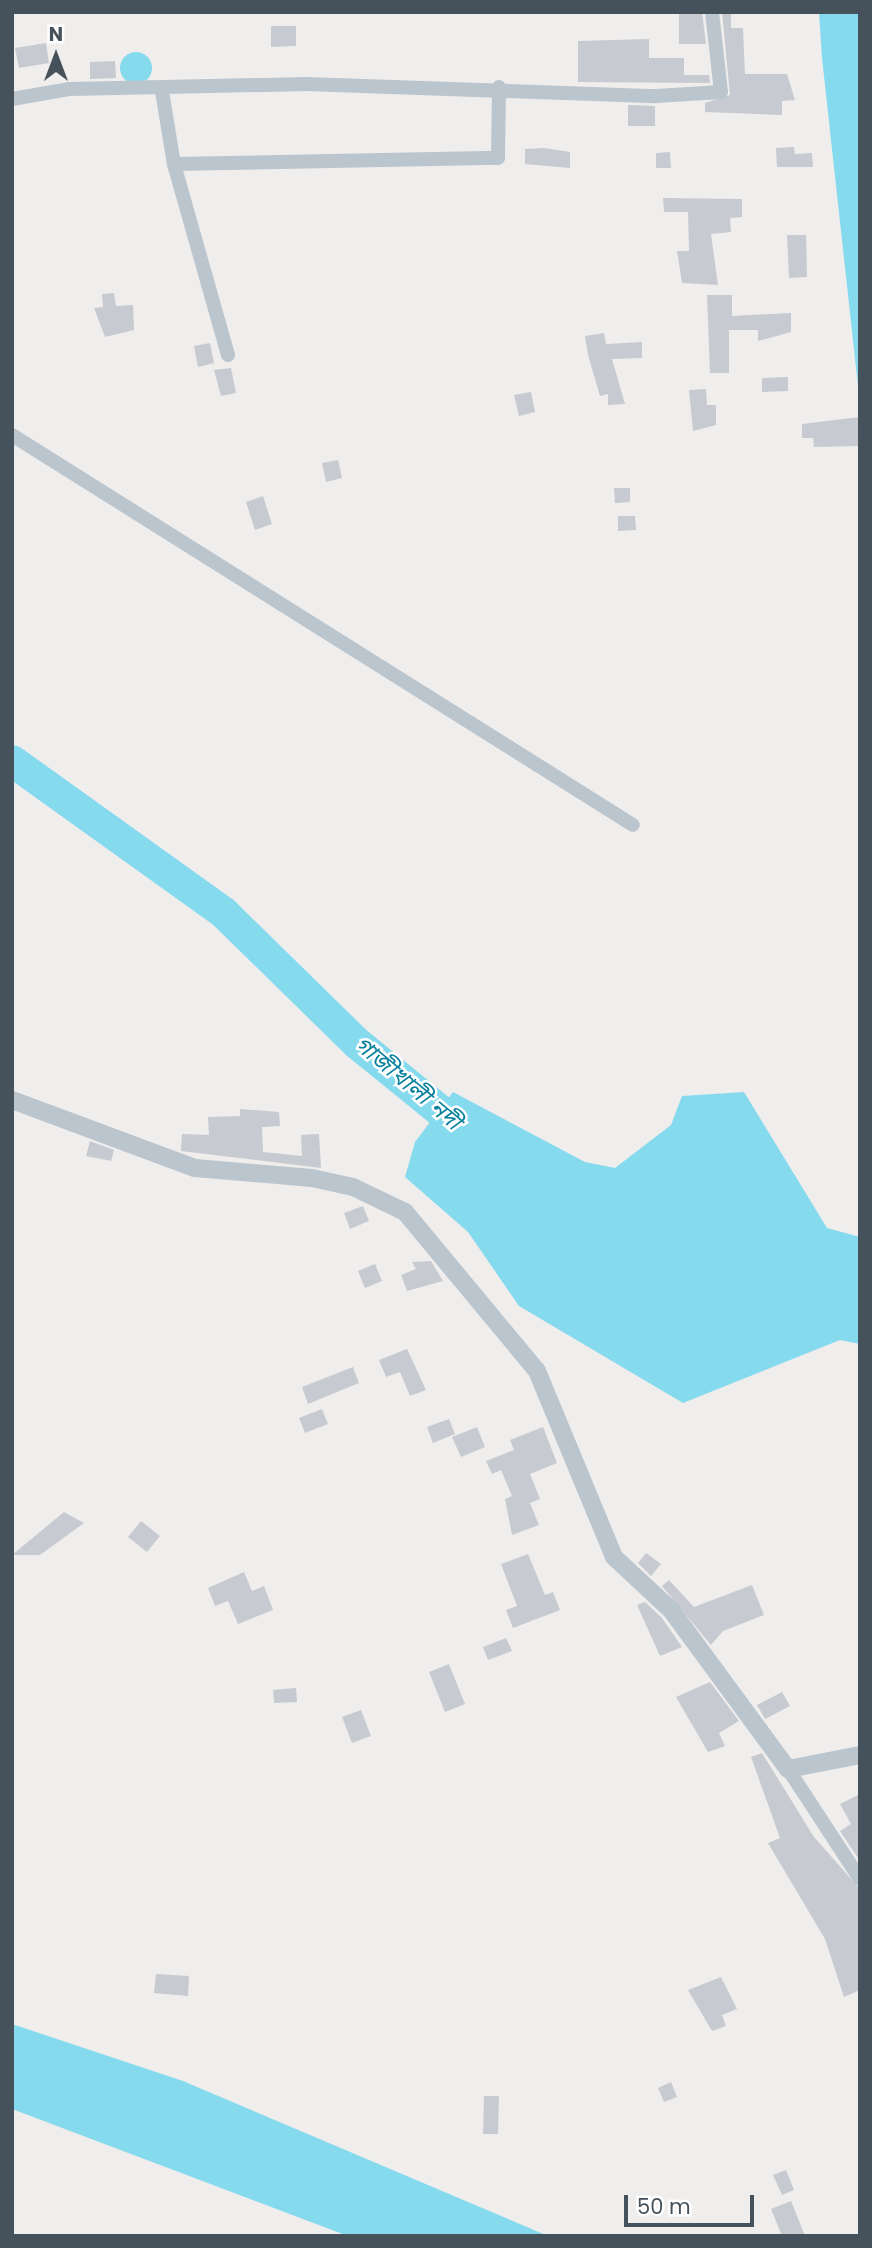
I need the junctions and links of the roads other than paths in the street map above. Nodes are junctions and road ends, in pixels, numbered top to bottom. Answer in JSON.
{"nodes":[{"id":1,"x":712,"y":12,"type":"edge"},
{"id":2,"x":499,"y":87,"type":"junction"},
{"id":3,"x":162,"y":91,"type":"junction"},
{"id":4,"x":12,"y":99,"type":"edge"},
{"id":5,"x":174,"y":164,"type":"junction"},
{"id":6,"x":229,"y":355,"type":"dead end"},
{"id":7,"x":12,"y":435,"type":"edge"},
{"id":8,"x":633,"y":825,"type":"dead end"},
{"id":9,"x":12,"y":1100,"type":"edge"},
{"id":10,"x":860,"y":1755,"type":"edge"},
{"id":11,"x":788,"y":1769,"type":"junction"},
{"id":12,"x":860,"y":1879,"type":"edge"}],
"edges":[{"from":1,"to":2,"type":"street"},
{"from":2,"to":3,"type":"street"},
{"from":2,"to":5,"type":"street"},
{"from":3,"to":4,"type":"street"},
{"from":3,"to":5,"type":"street"},
{"from":5,"to":6,"type":"street"},
{"from":7,"to":8,"type":"street"},
{"from":9,"to":11,"type":"street"},
{"from":10,"to":11,"type":"street"},
{"from":11,"to":12,"type":"street"}]}
